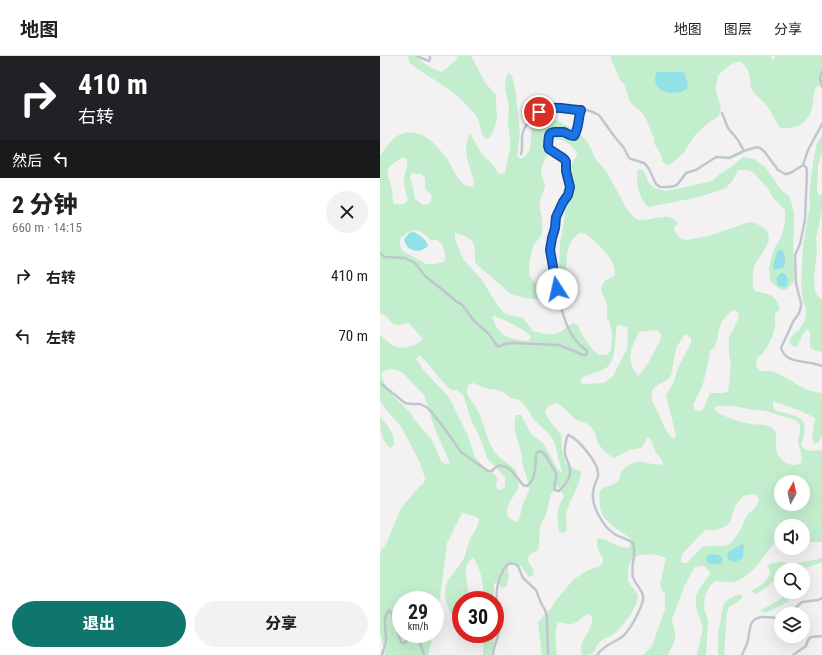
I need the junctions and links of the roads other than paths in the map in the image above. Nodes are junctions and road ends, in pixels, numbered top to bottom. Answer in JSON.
{"nodes":[{"id":1,"x":417,"y":56,"type":"edge"},
{"id":2,"x":430,"y":56,"type":"edge"},
{"id":3,"x":822,"y":71,"type":"edge"},
{"id":4,"x":822,"y":87,"type":"edge"},
{"id":5,"x":581,"y":110,"type":"junction"},
{"id":6,"x":722,"y":113,"type":"dead end"},
{"id":7,"x":822,"y":124,"type":"edge"},
{"id":8,"x":744,"y":151,"type":"junction"},
{"id":9,"x":521,"y":154,"type":"dead end"},
{"id":10,"x":803,"y":164,"type":"junction"},
{"id":11,"x":380,"y":253,"type":"edge"},
{"id":12,"x":822,"y":366,"type":"edge"},
{"id":13,"x":380,"y":383,"type":"edge"},
{"id":14,"x":822,"y":598,"type":"edge"},
{"id":15,"x":796,"y":607,"type":"edge"},
{"id":16,"x":392,"y":615,"type":"edge"},
{"id":17,"x":774,"y":618,"type":"edge"},
{"id":18,"x":822,"y":636,"type":"edge"},
{"id":19,"x":420,"y":643,"type":"edge"},
{"id":20,"x":382,"y":655,"type":"edge"},
{"id":21,"x":424,"y":655,"type":"edge"},
{"id":22,"x":493,"y":655,"type":"edge"},
{"id":23,"x":548,"y":655,"type":"edge"},
{"id":24,"x":598,"y":655,"type":"edge"},
{"id":25,"x":742,"y":655,"type":"edge"},
{"id":26,"x":793,"y":655,"type":"edge"}],
"edges":[{"from":1,"to":2,"type":"street"},
{"from":3,"to":4,"type":"street"},
{"from":5,"to":8,"type":"street"},
{"from":5,"to":9,"type":"street"},
{"from":5,"to":11,"type":"street"},
{"from":6,"to":8,"type":"street"},
{"from":7,"to":10,"type":"street"},
{"from":8,"to":10,"type":"street"},
{"from":10,"to":12,"type":"street"},
{"from":13,"to":24,"type":"street"},
{"from":14,"to":15,"type":"street"},
{"from":16,"to":20,"type":"street"},
{"from":17,"to":25,"type":"street"},
{"from":18,"to":26,"type":"street"},
{"from":19,"to":21,"type":"street"},
{"from":22,"to":23,"type":"street"}]}
